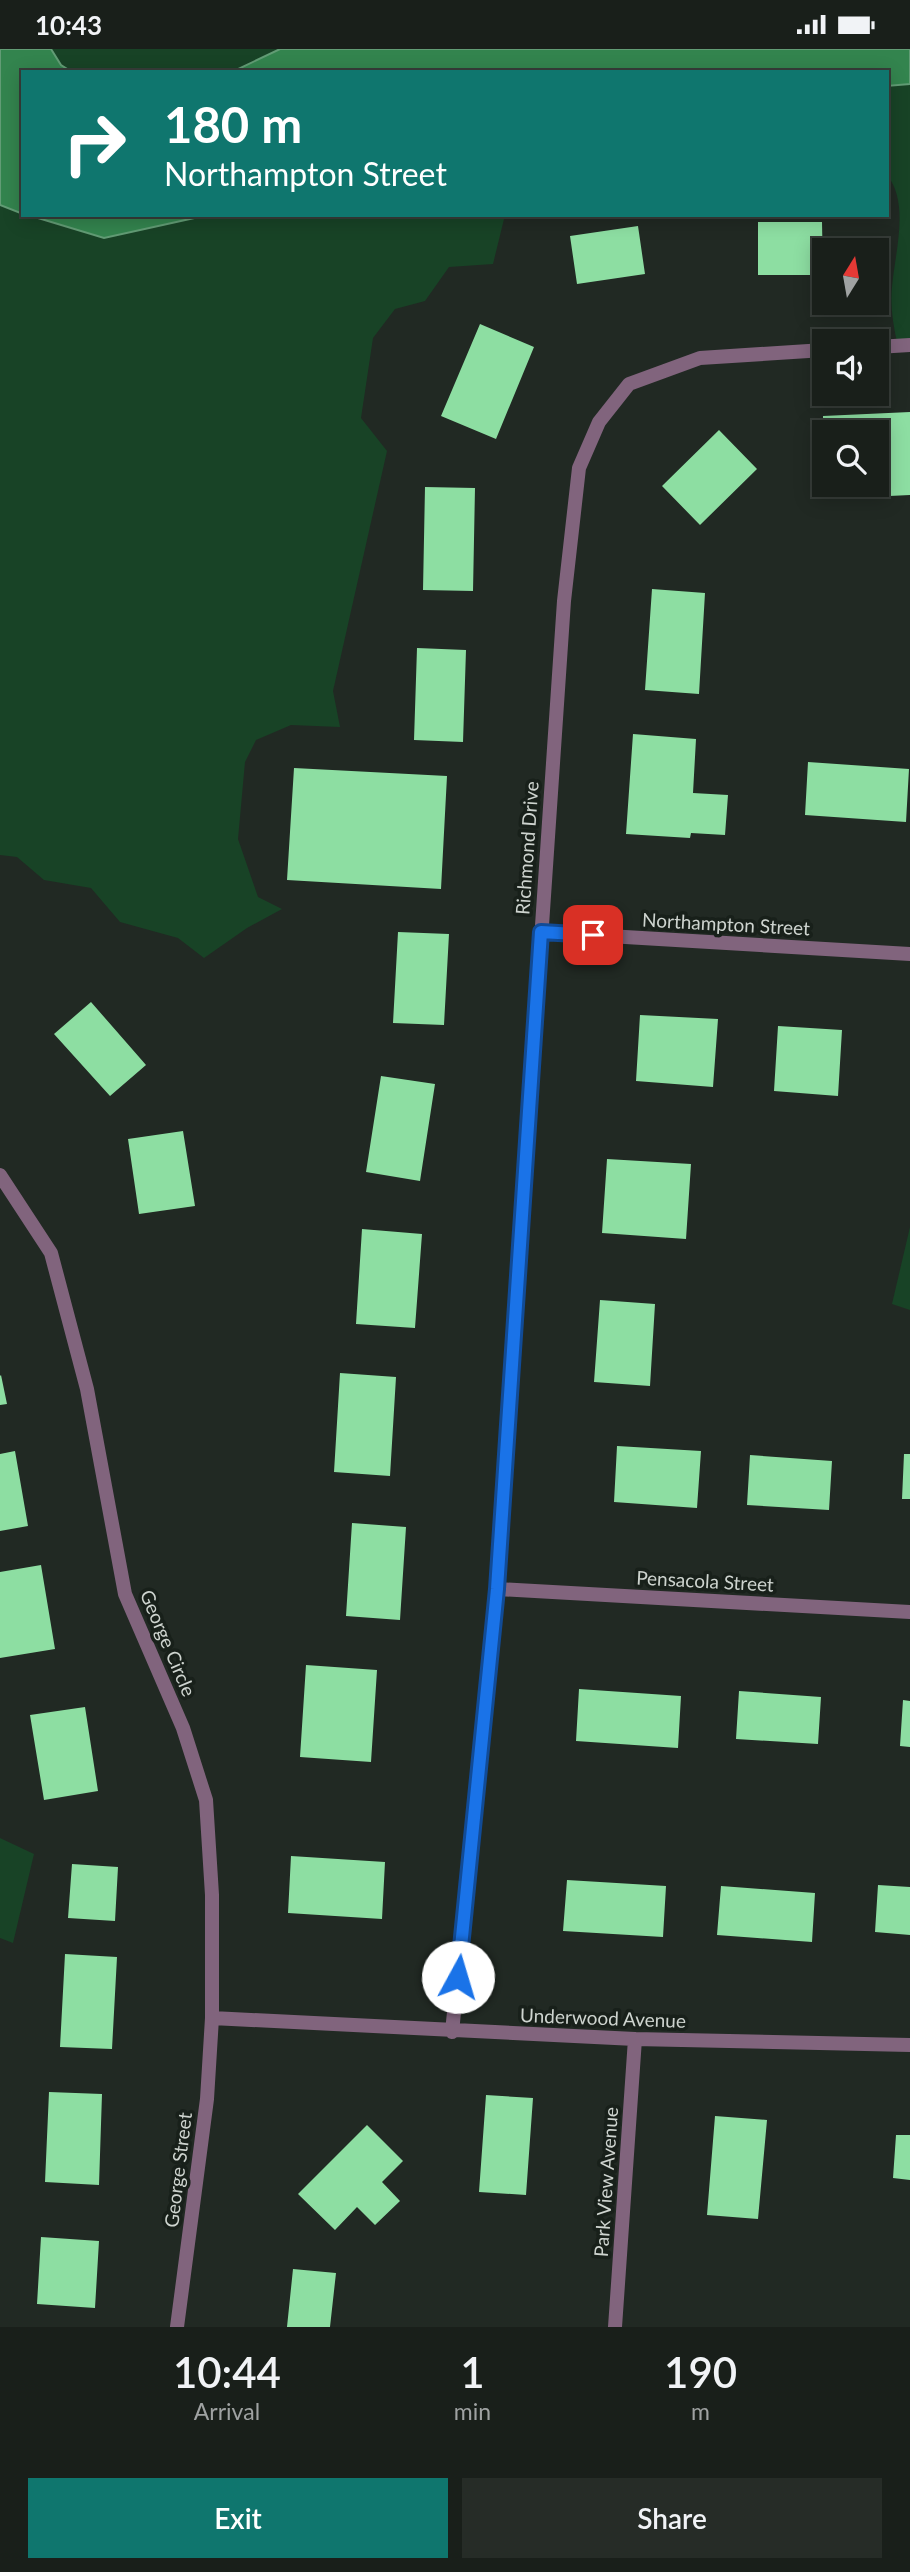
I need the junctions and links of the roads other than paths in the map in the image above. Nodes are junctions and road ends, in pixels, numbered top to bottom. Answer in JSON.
{"nodes":[{"id":1,"x":910,"y":345,"type":"edge"},
{"id":2,"x":889,"y":346,"type":"edge"},
{"id":3,"x":812,"y":351,"type":"edge"},
{"id":4,"x":541,"y":932,"type":"junction"},
{"id":5,"x":910,"y":954,"type":"edge"},
{"id":6,"x":0,"y":1175,"type":"edge"},
{"id":7,"x":497,"y":1589,"type":"junction"},
{"id":8,"x":910,"y":1612,"type":"edge"},
{"id":9,"x":212,"y":2018,"type":"junction"},
{"id":10,"x":452,"y":2032,"type":"junction"},
{"id":11,"x":635,"y":2039,"type":"junction"},
{"id":12,"x":910,"y":2045,"type":"edge"},
{"id":13,"x":177,"y":2327,"type":"edge"},
{"id":14,"x":615,"y":2327,"type":"edge"}],
"edges":[{"from":1,"to":2,"type":"street"},
{"from":3,"to":4,"type":"street","name":"Richmond Drive"},
{"from":4,"to":5,"type":"street","name":"Northampton Street"},
{"from":4,"to":7,"type":"street","name":"Richmond Drive"},
{"from":6,"to":9,"type":"street","name":"George Circle"},
{"from":7,"to":8,"type":"street","name":"Pensacola Street"},
{"from":7,"to":10,"type":"street","name":"Richmond Drive"},
{"from":9,"to":10,"type":"street","name":"Underwood Avenue"},
{"from":9,"to":13,"type":"street","name":"George Street"},
{"from":10,"to":11,"type":"street","name":"Underwood Avenue"},
{"from":11,"to":12,"type":"street","name":"Underwood Avenue"},
{"from":11,"to":14,"type":"street","name":"Park View Avenue"}]}
